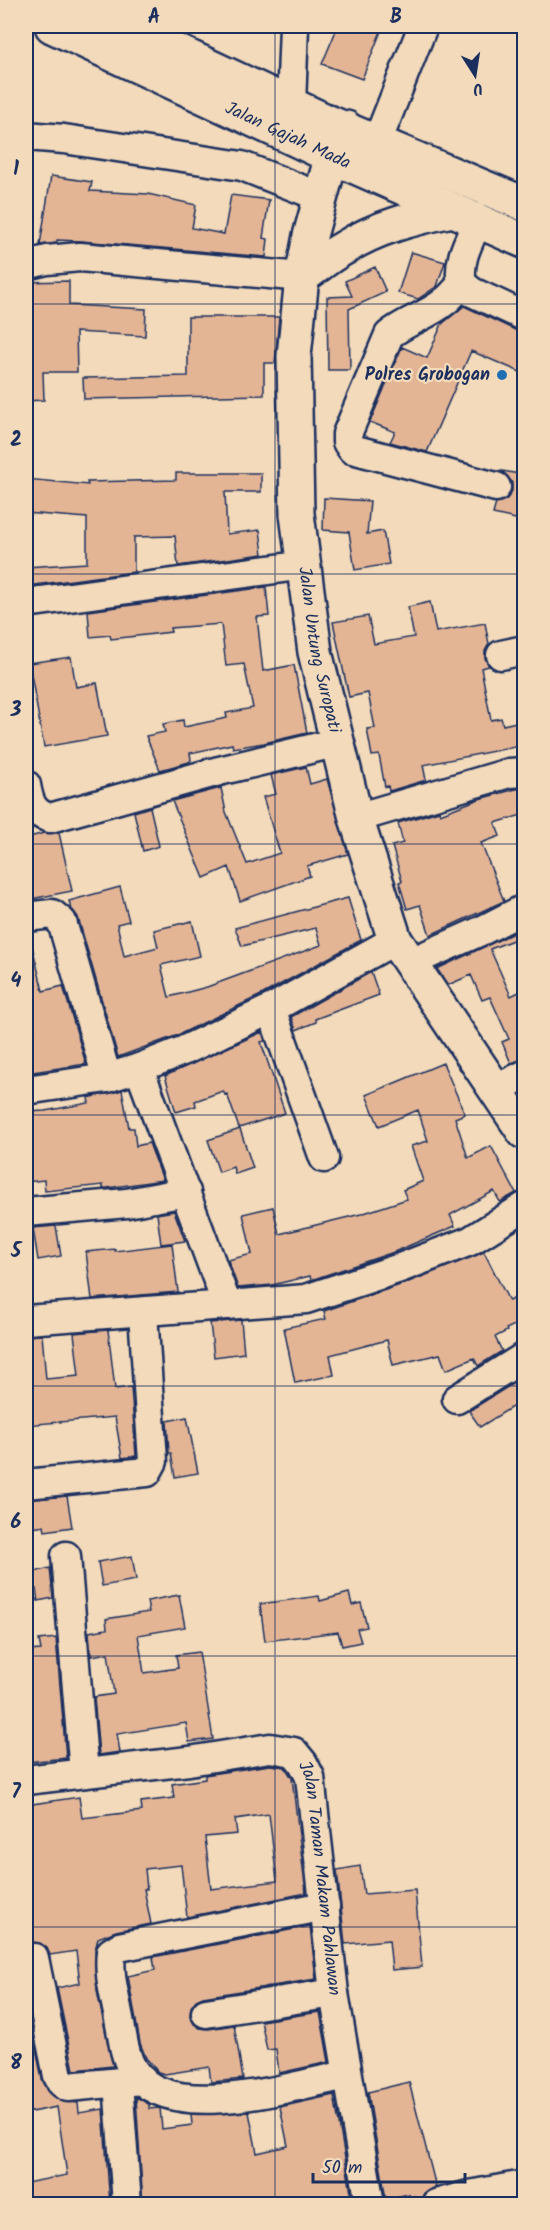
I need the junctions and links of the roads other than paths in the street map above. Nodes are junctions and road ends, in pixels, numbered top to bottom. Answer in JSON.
{"nodes":[{"id":1,"x":52,"y":26,"type":"edge"},
{"id":2,"x":123,"y":26,"type":"edge"},
{"id":3,"x":294,"y":26,"type":"edge"},
{"id":4,"x":423,"y":26,"type":"edge"},
{"id":5,"x":288,"y":120,"type":"junction"},
{"id":6,"x":26,"y":136,"type":"edge"},
{"id":7,"x":377,"y":142,"type":"junction"},
{"id":8,"x":340,"y":143,"type":"junction"},
{"id":9,"x":321,"y":196,"type":"junction"},
{"id":10,"x":525,"y":204,"type":"edge"},
{"id":11,"x":465,"y":215,"type":"junction"},
{"id":12,"x":525,"y":241,"type":"edge"},
{"id":13,"x":26,"y":265,"type":"edge"},
{"id":14,"x":292,"y":275,"type":"junction"},
{"id":15,"x":462,"y":284,"type":"junction"},
{"id":16,"x":525,"y":316,"type":"edge"},
{"id":17,"x":496,"y":487,"type":"dead end"},
{"id":18,"x":305,"y":565,"type":"junction"},
{"id":19,"x":26,"y":603,"type":"edge"},
{"id":20,"x":339,"y":742,"type":"junction"},
{"id":21,"x":525,"y":772,"type":"edge"},
{"id":22,"x":26,"y":785,"type":"edge"},
{"id":23,"x":356,"y":818,"type":"junction"},
{"id":24,"x":525,"y":909,"type":"edge"},
{"id":25,"x":26,"y":916,"type":"edge"},
{"id":26,"x":402,"y":952,"type":"junction"},
{"id":27,"x":271,"y":1009,"type":"junction"},
{"id":28,"x":139,"y":1068,"type":"junction"},
{"id":29,"x":107,"y":1078,"type":"junction"},
{"id":30,"x":510,"y":1082,"type":"edge"},
{"id":31,"x":26,"y":1090,"type":"edge"},
{"id":32,"x":525,"y":1132,"type":"edge"},
{"id":33,"x":324,"y":1158,"type":"dead end"},
{"id":34,"x":186,"y":1192,"type":"junction"},
{"id":35,"x":525,"y":1207,"type":"edge"},
{"id":36,"x":26,"y":1212,"type":"edge"},
{"id":37,"x":227,"y":1305,"type":"junction"},
{"id":38,"x":143,"y":1313,"type":"junction"},
{"id":39,"x":26,"y":1320,"type":"edge"},
{"id":40,"x":525,"y":1358,"type":"edge"},
{"id":41,"x":457,"y":1399,"type":"dead end"},
{"id":42,"x":26,"y":1484,"type":"edge"},
{"id":43,"x":66,"y":1556,"type":"dead end"},
{"id":44,"x":84,"y":1773,"type":"junction"},
{"id":45,"x":26,"y":1780,"type":"edge"},
{"id":46,"x":325,"y":1906,"type":"junction"},
{"id":47,"x":34,"y":1958,"type":"dead end"},
{"id":48,"x":334,"y":1993,"type":"junction"},
{"id":49,"x":206,"y":2013,"type":"dead end"},
{"id":50,"x":347,"y":2075,"type":"junction"},
{"id":51,"x":130,"y":2081,"type":"junction"},
{"id":52,"x":514,"y":2193,"type":"edge"},
{"id":53,"x":127,"y":2205,"type":"edge"},
{"id":54,"x":370,"y":2205,"type":"edge"},
{"id":55,"x":436,"y":2205,"type":"edge"}],
"edges":[{"from":1,"to":5,"type":"main road","name":"Jalan Gajah Mada"},
{"from":2,"to":5,"type":"main road","name":"Jalan Gajah Mada"},
{"from":3,"to":5,"type":"street"},
{"from":4,"to":7,"type":"street"},
{"from":5,"to":8,"type":"main road","name":"Jalan Gajah Mada"},
{"from":6,"to":9,"type":"street"},
{"from":7,"to":8,"type":"main road","name":"Jalan Gajah Mada"},
{"from":7,"to":10,"type":"main road","name":"Jalan Gajah Mada"},
{"from":8,"to":9,"type":"main road","name":"Jalan Untung Suropati"},
{"from":8,"to":11,"type":"main road","name":"Jalan Gajah Mada"},
{"from":9,"to":14,"type":"main road","name":"Jalan Untung Suropati"},
{"from":11,"to":12,"type":"main road","name":"Jalan Gajah Mada"},
{"from":11,"to":14,"type":"main road"},
{"from":11,"to":15,"type":"street"},
{"from":13,"to":14,"type":"street"},
{"from":14,"to":18,"type":"main road","name":"Jalan Untung Suropati"},
{"from":15,"to":16,"type":"street"},
{"from":15,"to":17,"type":"street"},
{"from":18,"to":19,"type":"street"},
{"from":18,"to":20,"type":"main road","name":"Jalan Untung Suropati"},
{"from":20,"to":22,"type":"street"},
{"from":20,"to":23,"type":"main road","name":"Jalan Untung Suropati"},
{"from":21,"to":23,"type":"street"},
{"from":23,"to":26,"type":"main road","name":"Jalan Untung Suropati"},
{"from":24,"to":26,"type":"street"},
{"from":25,"to":29,"type":"street"},
{"from":26,"to":27,"type":"street"},
{"from":26,"to":30,"type":"main road","name":"Jalan Untung Suropati"},
{"from":27,"to":28,"type":"street"},
{"from":27,"to":33,"type":"street"},
{"from":28,"to":29,"type":"street"},
{"from":28,"to":34,"type":"street"},
{"from":29,"to":31,"type":"street"},
{"from":30,"to":32,"type":"main road","name":"Jalan Untung Suropati"},
{"from":34,"to":36,"type":"street"},
{"from":34,"to":37,"type":"street"},
{"from":35,"to":37,"type":"street"},
{"from":37,"to":38,"type":"street"},
{"from":38,"to":39,"type":"street"},
{"from":38,"to":42,"type":"street"},
{"from":40,"to":41,"type":"street"},
{"from":43,"to":44,"type":"street"},
{"from":44,"to":45,"type":"street","name":"Jalan Taman Makam Pahlawan"},
{"from":44,"to":46,"type":"street","name":"Jalan Taman Makam Pahlawan"},
{"from":46,"to":48,"type":"street","name":"Jalan Taman Makam Pahlawan"},
{"from":46,"to":51,"type":"street"},
{"from":47,"to":51,"type":"street"},
{"from":48,"to":49,"type":"street"},
{"from":48,"to":50,"type":"street","name":"Jalan Taman Makam Pahlawan"},
{"from":50,"to":51,"type":"street"},
{"from":50,"to":54,"type":"street","name":"Jalan Taman Makam Pahlawan"},
{"from":51,"to":53,"type":"street"},
{"from":52,"to":55,"type":"street"}]}
